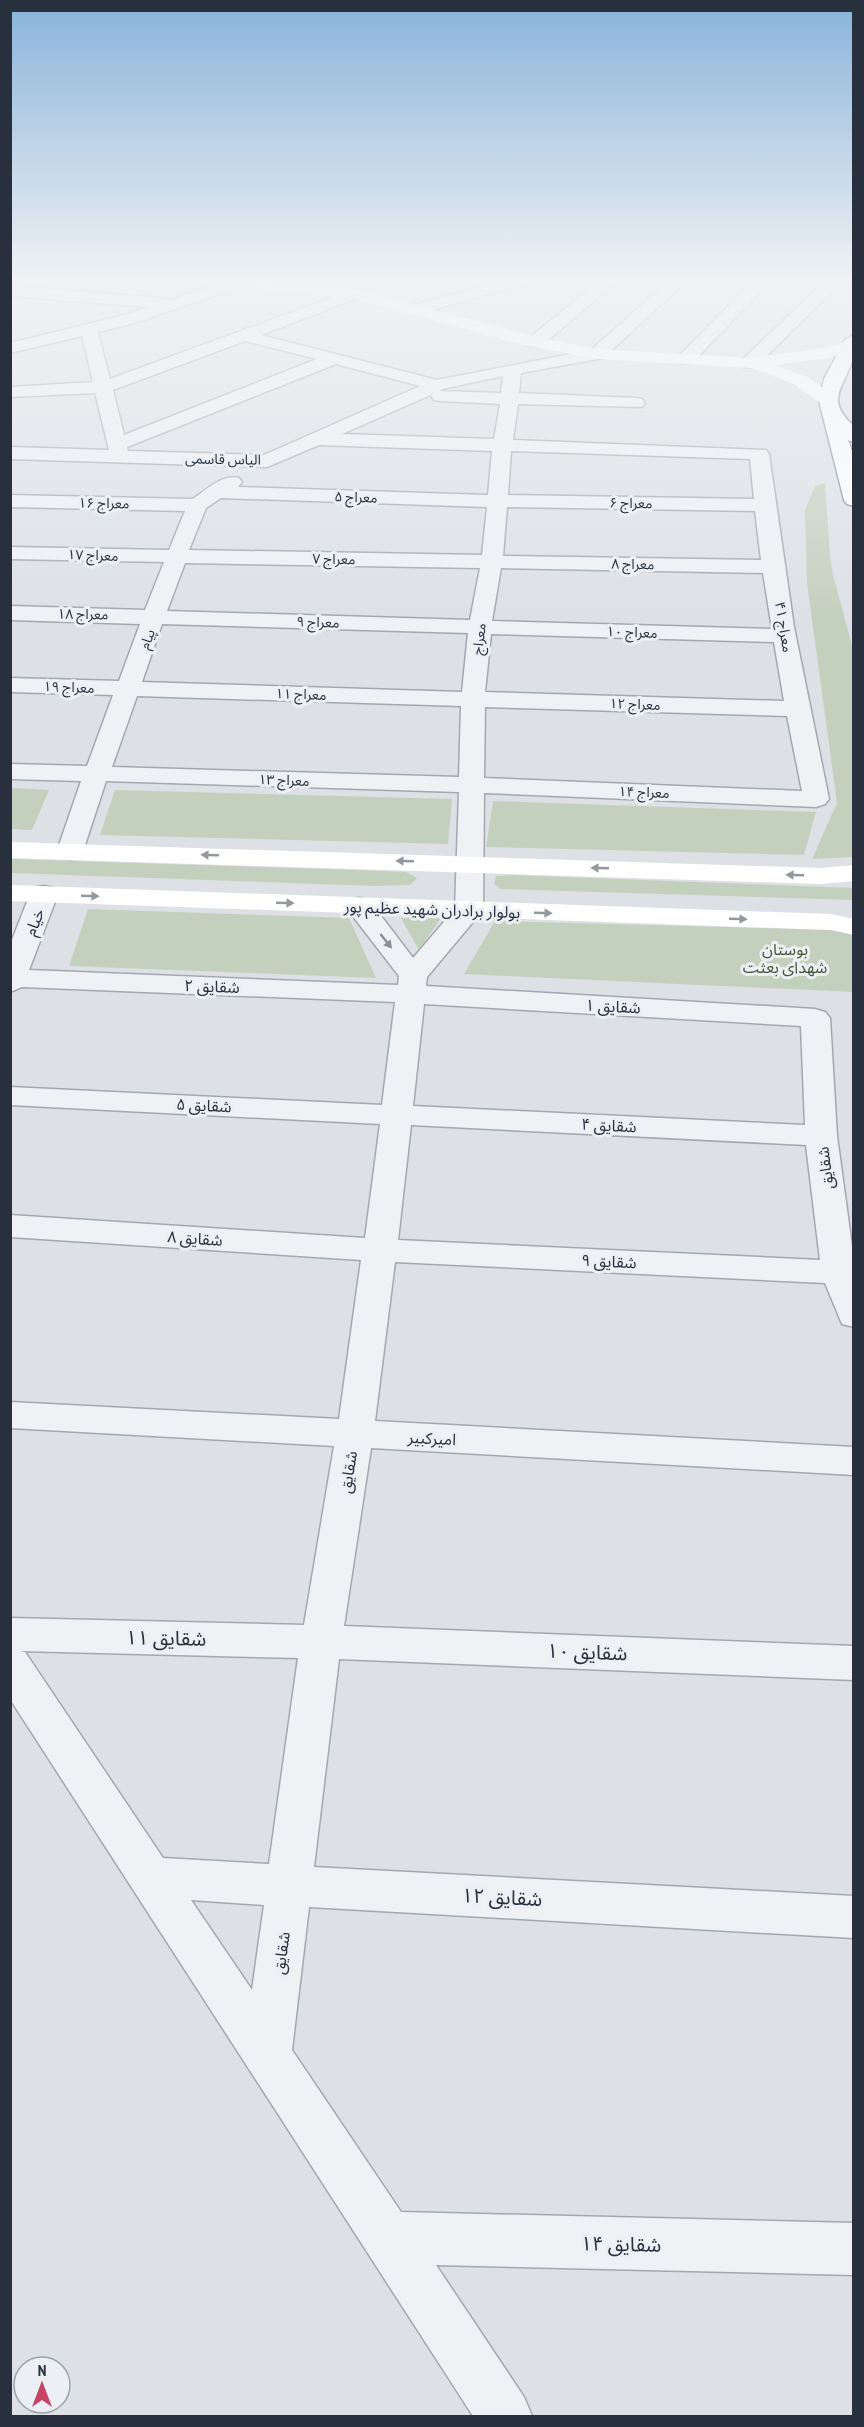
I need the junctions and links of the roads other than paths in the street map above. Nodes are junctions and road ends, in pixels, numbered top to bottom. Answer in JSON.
{"nodes":[{"id":1,"x":105,"y":392,"type":"edge"},
{"id":2,"x":255,"y":392,"type":"edge"},
{"id":3,"x":418,"y":392,"type":"edge"},
{"id":4,"x":510,"y":392,"type":"edge"},
{"id":5,"x":813,"y":392,"type":"edge"},
{"id":6,"x":832,"y":392,"type":"edge"},
{"id":7,"x":414,"y":394,"type":"junction"},
{"id":8,"x":510,"y":400,"type":"junction"},
{"id":9,"x":636,"y":403,"type":"dead end"},
{"id":10,"x":830,"y":408,"type":"junction"},
{"id":11,"x":854,"y":436,"type":"edge"},
{"id":12,"x":314,"y":439,"type":"junction"},
{"id":13,"x":502,"y":446,"type":"junction"},
{"id":14,"x":118,"y":450,"type":"junction"},
{"id":15,"x":10,"y":453,"type":"edge"},
{"id":16,"x":267,"y":461,"type":"junction"},
{"id":17,"x":850,"y":469,"type":"edge"},
{"id":18,"x":206,"y":499,"type":"junction"},
{"id":19,"x":854,"y":500,"type":"edge"},
{"id":20,"x":10,"y":501,"type":"edge"},
{"id":21,"x":498,"y":501,"type":"junction"},
{"id":22,"x":764,"y":506,"type":"junction"},
{"id":23,"x":10,"y":553,"type":"edge"},
{"id":24,"x":176,"y":557,"type":"junction"},
{"id":25,"x":492,"y":561,"type":"junction"},
{"id":26,"x":774,"y":567,"type":"junction"},
{"id":27,"x":10,"y":612,"type":"edge"},
{"id":28,"x":155,"y":616,"type":"junction"},
{"id":29,"x":480,"y":627,"type":"junction"},
{"id":30,"x":784,"y":636,"type":"junction"},
{"id":31,"x":10,"y":684,"type":"edge"},
{"id":32,"x":128,"y":688,"type":"junction"},
{"id":33,"x":473,"y":700,"type":"junction"},
{"id":34,"x":797,"y":709,"type":"junction"},
{"id":35,"x":10,"y":771,"type":"edge"},
{"id":36,"x":96,"y":775,"type":"junction"},
{"id":37,"x":472,"y":785,"type":"junction"},
{"id":38,"x":816,"y":799,"type":"joint"},
{"id":39,"x":10,"y":850,"type":"edge"},
{"id":40,"x":70,"y":851,"type":"junction"},
{"id":41,"x":471,"y":863,"type":"junction"},
{"id":42,"x":854,"y":873,"type":"edge"},
{"id":43,"x":10,"y":893,"type":"edge"},
{"id":44,"x":44,"y":894,"type":"junction"},
{"id":45,"x":359,"y":906,"type":"junction"},
{"id":46,"x":469,"y":910,"type":"junction"},
{"id":47,"x":854,"y":927,"type":"edge"},
{"id":48,"x":11,"y":979,"type":"edge"},
{"id":49,"x":412,"y":985,"type":"junction"},
{"id":50,"x":815,"y":1018,"type":"joint"},
{"id":51,"x":10,"y":1096,"type":"edge"},
{"id":52,"x":397,"y":1114,"type":"junction"},
{"id":53,"x":821,"y":1136,"type":"junction"},
{"id":54,"x":10,"y":1226,"type":"edge"},
{"id":55,"x":380,"y":1250,"type":"junction"},
{"id":56,"x":838,"y":1272,"type":"junction"},
{"id":57,"x":854,"y":1315,"type":"edge"},
{"id":58,"x":10,"y":1415,"type":"edge"},
{"id":59,"x":354,"y":1434,"type":"junction"},
{"id":60,"x":854,"y":1461,"type":"edge"},
{"id":61,"x":10,"y":1634,"type":"edge"},
{"id":62,"x":321,"y":1642,"type":"junction"},
{"id":63,"x":854,"y":1663,"type":"edge"},
{"id":64,"x":10,"y":1664,"type":"edge"},
{"id":65,"x":151,"y":1878,"type":"junction"},
{"id":66,"x":290,"y":1885,"type":"junction"},
{"id":67,"x":854,"y":1917,"type":"edge"},
{"id":68,"x":267,"y":2054,"type":"junction"},
{"id":69,"x":389,"y":2238,"type":"junction"},
{"id":70,"x":854,"y":2249,"type":"edge"},
{"id":71,"x":506,"y":2416,"type":"edge"}],
"edges":[{"from":1,"to":14,"type":"street"},
{"from":2,"to":14,"type":"street"},
{"from":3,"to":7,"type":"street","name":"الیاس قاسمی"},
{"from":4,"to":8,"type":"street","name":"معراج"},
{"from":5,"to":10,"type":"main road"},
{"from":6,"to":10,"type":"main road"},
{"from":7,"to":8,"type":"street"},
{"from":7,"to":12,"type":"street","name":"الیاس قاسمی"},
{"from":8,"to":9,"type":"street"},
{"from":8,"to":13,"type":"street","name":"معراج"},
{"from":10,"to":11,"type":"main road"},
{"from":10,"to":17,"type":"main road"},
{"from":12,"to":13,"type":"street"},
{"from":12,"to":16,"type":"street","name":"الیاس قاسمی"},
{"from":13,"to":21,"type":"street","name":"معراج"},
{"from":13,"to":22,"type":"street","name":"معراج ۴۱"},
{"from":14,"to":15,"type":"street","name":"الیاس قاسمی"},
{"from":14,"to":16,"type":"street","name":"الیاس قاسمی"},
{"from":16,"to":18,"type":"street"},
{"from":17,"to":19,"type":"main road"},
{"from":18,"to":20,"type":"street","name":"معراج ۱۶"},
{"from":18,"to":21,"type":"street","name":"معراج ۵"},
{"from":18,"to":24,"type":"street","name":"پیام"},
{"from":21,"to":22,"type":"street","name":"معراج ۶"},
{"from":21,"to":25,"type":"street","name":"معراج"},
{"from":22,"to":26,"type":"street","name":"معراج ۴۱"},
{"from":23,"to":24,"type":"street","name":"معراج ۱۷"},
{"from":24,"to":25,"type":"street","name":"معراج ۷"},
{"from":24,"to":28,"type":"street","name":"پیام"},
{"from":25,"to":26,"type":"street","name":"معراج ۸"},
{"from":25,"to":29,"type":"street","name":"معراج"},
{"from":26,"to":30,"type":"street","name":"معراج ۴۱"},
{"from":27,"to":28,"type":"street","name":"معراج ۱۸"},
{"from":28,"to":29,"type":"street","name":"معراج ۹"},
{"from":28,"to":32,"type":"street","name":"پیام"},
{"from":29,"to":30,"type":"street","name":"معراج ۱۰"},
{"from":29,"to":33,"type":"street","name":"معراج"},
{"from":30,"to":34,"type":"street","name":"معراج ۴۱"},
{"from":31,"to":32,"type":"street","name":"معراج ۱۹"},
{"from":32,"to":33,"type":"street","name":"معراج ۱۱"},
{"from":32,"to":36,"type":"street","name":"پیام"},
{"from":33,"to":34,"type":"street","name":"معراج ۱۲"},
{"from":33,"to":37,"type":"street","name":"معراج"},
{"from":34,"to":38,"type":"street","name":"معراج ۴۱"},
{"from":35,"to":36,"type":"street"},
{"from":36,"to":37,"type":"street","name":"معراج ۱۳"},
{"from":36,"to":40,"type":"street","name":"پیام"},
{"from":37,"to":38,"type":"street","name":"معراج ۱۴"},
{"from":37,"to":41,"type":"street","name":"معراج"},
{"from":39,"to":40,"type":"main road"},
{"from":41,"to":40,"type":"main road","one_way":true},
{"from":42,"to":41,"type":"main road","one_way":true},
{"from":41,"to":46,"type":"street","name":"معراج"},
{"from":43,"to":44,"type":"main road","name":"بولوار برادران شهید عظیم‌ پور"},
{"from":44,"to":45,"type":"main road","name":"بولوار برادران شهید عظیم‌ پور","one_way":true},
{"from":44,"to":48,"type":"street","name":"خیام"},
{"from":45,"to":46,"type":"main road","name":"بولوار برادران شهید عظیم‌ پور"},
{"from":45,"to":49,"type":"street","one_way":true},
{"from":46,"to":47,"type":"main road","name":"بولوار برادران شهید عظیم‌ پور","one_way":true},
{"from":46,"to":49,"type":"street"},
{"from":48,"to":49,"type":"street","name":"شقایق ۲"},
{"from":49,"to":50,"type":"street","name":"شقایق ۱"},
{"from":49,"to":52,"type":"street","name":"شقایق"},
{"from":50,"to":53,"type":"street","name":"شقایق"},
{"from":51,"to":52,"type":"street","name":"شقایق ۵"},
{"from":52,"to":53,"type":"street","name":"شقایق ۴"},
{"from":52,"to":55,"type":"street","name":"شقایق"},
{"from":53,"to":56,"type":"street","name":"شقایق"},
{"from":54,"to":55,"type":"street","name":"شقایق ۸"},
{"from":55,"to":56,"type":"street","name":"شقایق ۹"},
{"from":55,"to":59,"type":"street","name":"شقایق"},
{"from":56,"to":57,"type":"street","name":"شقایق"},
{"from":58,"to":59,"type":"street","name":"امیرکبیر"},
{"from":59,"to":60,"type":"street","name":"امیرکبیر"},
{"from":59,"to":62,"type":"street","name":"شقایق"},
{"from":61,"to":62,"type":"street","name":"شقایق ۱۱"},
{"from":62,"to":63,"type":"street","name":"شقایق ۱۰"},
{"from":62,"to":66,"type":"street","name":"شقایق"},
{"from":64,"to":65,"type":"street"},
{"from":65,"to":66,"type":"street","name":"شقایق ۱۲"},
{"from":65,"to":68,"type":"street"},
{"from":66,"to":67,"type":"street","name":"شقایق ۱۲"},
{"from":66,"to":68,"type":"street","name":"شقایق"},
{"from":68,"to":69,"type":"street"},
{"from":69,"to":70,"type":"street","name":"شقایق ۱۴"},
{"from":69,"to":71,"type":"street"}]}
